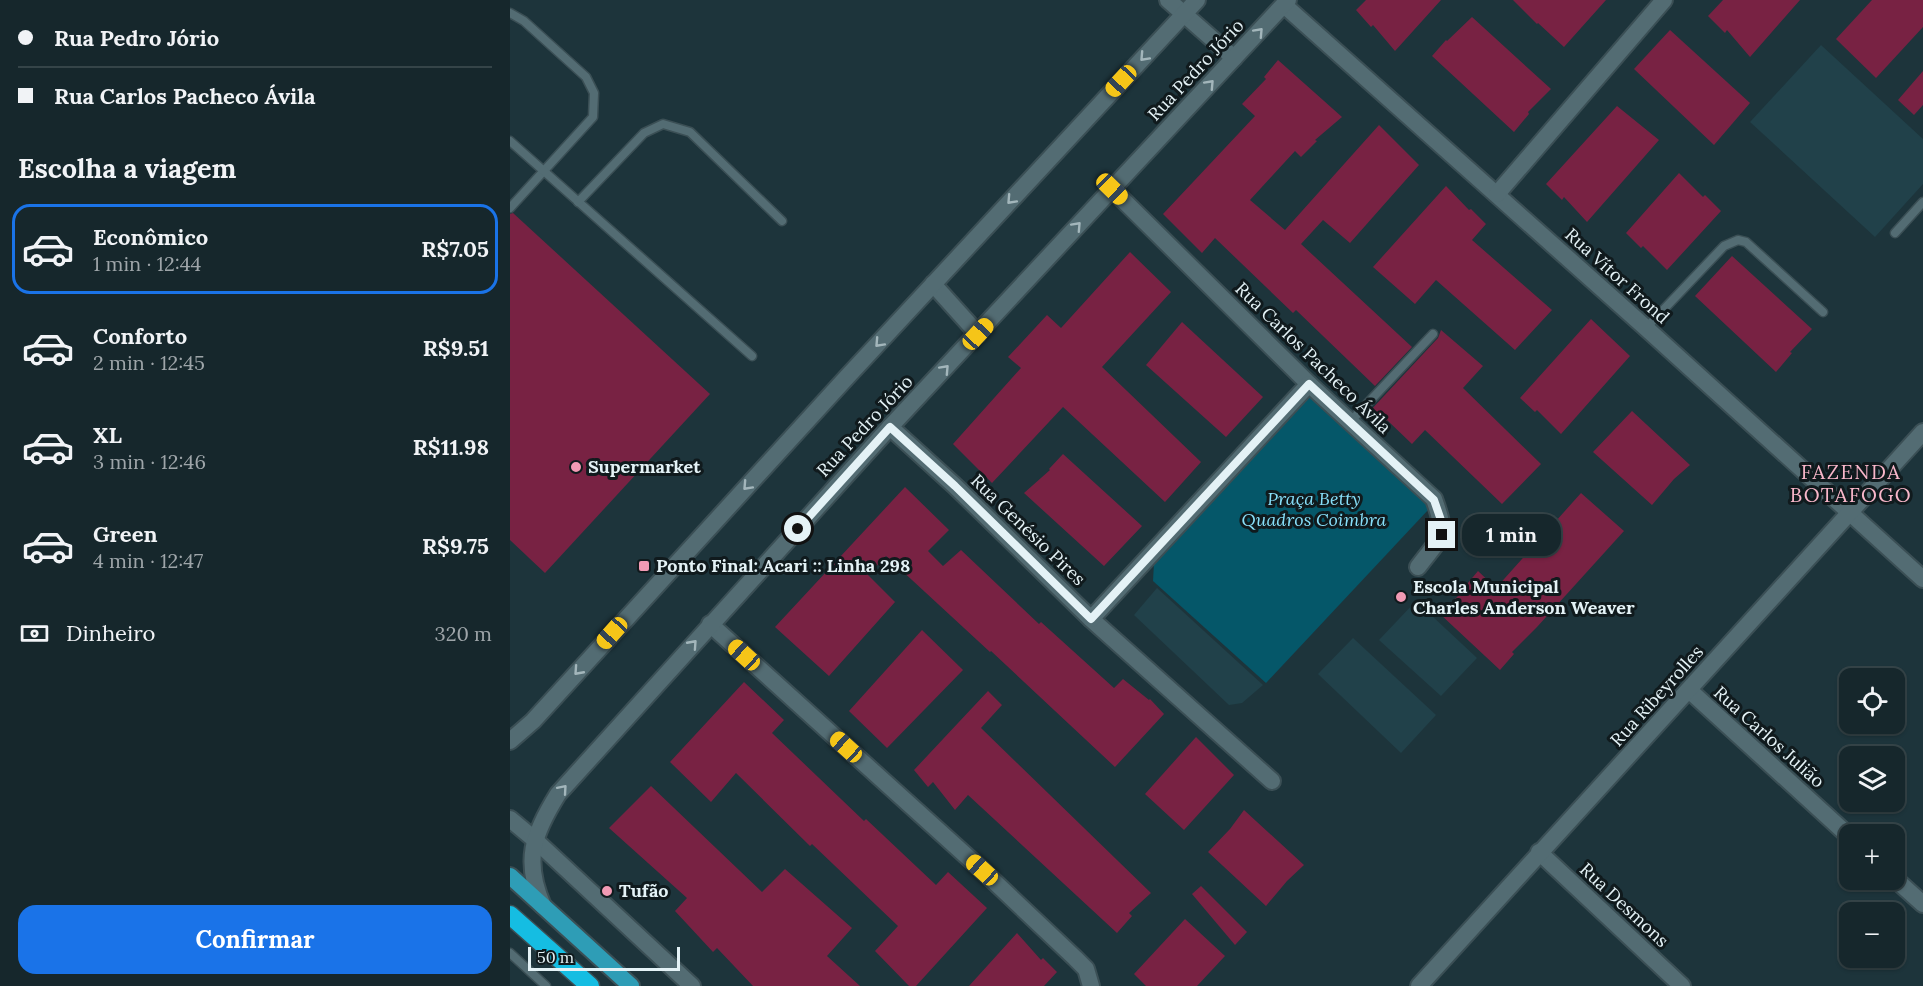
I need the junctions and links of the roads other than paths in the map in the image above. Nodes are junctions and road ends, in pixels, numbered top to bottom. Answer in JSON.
{"nodes":[{"id":1,"x":1168,"y":0,"type":"edge"},
{"id":2,"x":1197,"y":0,"type":"edge"},
{"id":3,"x":1664,"y":0,"type":"edge"},
{"id":4,"x":1286,"y":2,"type":"edge"},
{"id":5,"x":510,"y":13,"type":"edge"},
{"id":6,"x":1183,"y":14,"type":"junction"},
{"id":7,"x":1234,"y":58,"type":"junction"},
{"id":8,"x":510,"y":141,"type":"edge"},
{"id":9,"x":543,"y":170,"type":"junction"},
{"id":10,"x":1112,"y":189,"type":"junction"},
{"id":11,"x":1497,"y":194,"type":"junction"},
{"id":12,"x":578,"y":202,"type":"junction"},
{"id":13,"x":1923,"y":202,"type":"edge"},
{"id":14,"x":510,"y":208,"type":"edge"},
{"id":15,"x":782,"y":221,"type":"dead end"},
{"id":16,"x":1895,"y":232,"type":"dead end"},
{"id":17,"x":933,"y":284,"type":"junction"},
{"id":18,"x":1823,"y":312,"type":"dead end"},
{"id":19,"x":1646,"y":328,"type":"junction"},
{"id":20,"x":978,"y":334,"type":"junction"},
{"id":21,"x":1433,"y":334,"type":"dead end"},
{"id":22,"x":752,"y":356,"type":"dead end"},
{"id":23,"x":1309,"y":384,"type":"junction"},
{"id":24,"x":1350,"y":422,"type":"junction"},
{"id":25,"x":890,"y":427,"type":"junction"},
{"id":26,"x":1923,"y":432,"type":"edge"},
{"id":27,"x":1849,"y":511,"type":"junction"},
{"id":28,"x":1418,"y":567,"type":"dead end"},
{"id":29,"x":1923,"y":579,"type":"edge"},
{"id":30,"x":1091,"y":619,"type":"junction"},
{"id":31,"x":710,"y":624,"type":"junction"},
{"id":32,"x":1689,"y":690,"type":"junction"},
{"id":33,"x":510,"y":741,"type":"edge"},
{"id":34,"x":1272,"y":781,"type":"dead end"},
{"id":35,"x":510,"y":819,"type":"edge"},
{"id":36,"x":1839,"y":827,"type":"edge"},
{"id":37,"x":534,"y":839,"type":"junction"},
{"id":38,"x":1539,"y":852,"type":"junction"},
{"id":39,"x":510,"y":876,"type":"edge"},
{"id":40,"x":1905,"y":888,"type":"edge"},
{"id":41,"x":1923,"y":904,"type":"edge"},
{"id":42,"x":543,"y":906,"type":"junction"},
{"id":43,"x":510,"y":915,"type":"edge"},
{"id":44,"x":510,"y":953,"type":"edge"},
{"id":45,"x":546,"y":986,"type":"edge"},
{"id":46,"x":590,"y":986,"type":"edge"},
{"id":47,"x":631,"y":986,"type":"edge"},
{"id":48,"x":693,"y":986,"type":"edge"},
{"id":49,"x":1090,"y":986,"type":"edge"},
{"id":50,"x":1419,"y":986,"type":"edge"},
{"id":51,"x":1682,"y":986,"type":"edge"}],
"edges":[{"from":1,"to":6,"type":"street"},
{"from":2,"to":6,"type":"street"},
{"from":3,"to":11,"type":"street"},
{"from":7,"to":4,"type":"street","name":"Rua Pedro Jório","one_way":true},
{"from":4,"to":11,"type":"street","name":"Rua Vítor Frond"},
{"from":5,"to":9,"type":"lane"},
{"from":6,"to":7,"type":"street"},
{"from":6,"to":17,"type":"street","one_way":true},
{"from":10,"to":7,"type":"street","name":"Rua Pedro Jório","one_way":true},
{"from":8,"to":9,"type":"lane"},
{"from":9,"to":12,"type":"lane"},
{"from":9,"to":14,"type":"lane"},
{"from":20,"to":10,"type":"street","name":"Rua Pedro Jório","one_way":true},
{"from":10,"to":23,"type":"street","name":"Rua Carlos Pacheco Ávila"},
{"from":11,"to":19,"type":"street","name":"Rua Vítor Frond"},
{"from":12,"to":15,"type":"lane"},
{"from":12,"to":22,"type":"lane"},
{"from":13,"to":16,"type":"lane"},
{"from":17,"to":20,"type":"street"},
{"from":17,"to":33,"type":"street","one_way":true},
{"from":18,"to":19,"type":"lane"},
{"from":19,"to":27,"type":"street","name":"Rua Vítor Frond"},
{"from":25,"to":20,"type":"street","name":"Rua Pedro Jório","one_way":true},
{"from":21,"to":24,"type":"lane"},
{"from":23,"to":24,"type":"street","name":"Rua Carlos Pacheco Ávila"},
{"from":23,"to":30,"type":"street"},
{"from":24,"to":28,"type":"street","name":"Rua Carlos Pacheco Ávila"},
{"from":25,"to":30,"type":"street","name":"Rua Genésio Pires"},
{"from":25,"to":31,"type":"street","name":"Rua Pedro Jório"},
{"from":26,"to":27,"type":"street","name":"Rua Ribeyrolles"},
{"from":27,"to":29,"type":"street","name":"Rua Vítor Frond"},
{"from":27,"to":32,"type":"street","name":"Rua Ribeyrolles"},
{"from":30,"to":34,"type":"street","name":"Rua Genésio Pires"},
{"from":37,"to":31,"type":"street","name":"Rua Pedro Jório","one_way":true},
{"from":31,"to":49,"type":"street"},
{"from":32,"to":36,"type":"street","name":"Rua Carlos Julião"},
{"from":32,"to":38,"type":"street","name":"Rua Ribeyrolles"},
{"from":35,"to":37,"type":"street"},
{"from":37,"to":42,"type":"street","name":"Rua Pedro Jório"},
{"from":37,"to":48,"type":"street"},
{"from":38,"to":50,"type":"street","name":"Rua Ribeyrolles"},
{"from":38,"to":51,"type":"street","name":"Rua Desmons"},
{"from":39,"to":42,"type":"main road"},
{"from":40,"to":41,"type":"street"},
{"from":42,"to":47,"type":"main road"},
{"from":43,"to":46,"type":"highway"},
{"from":44,"to":45,"type":"lane"}]}
